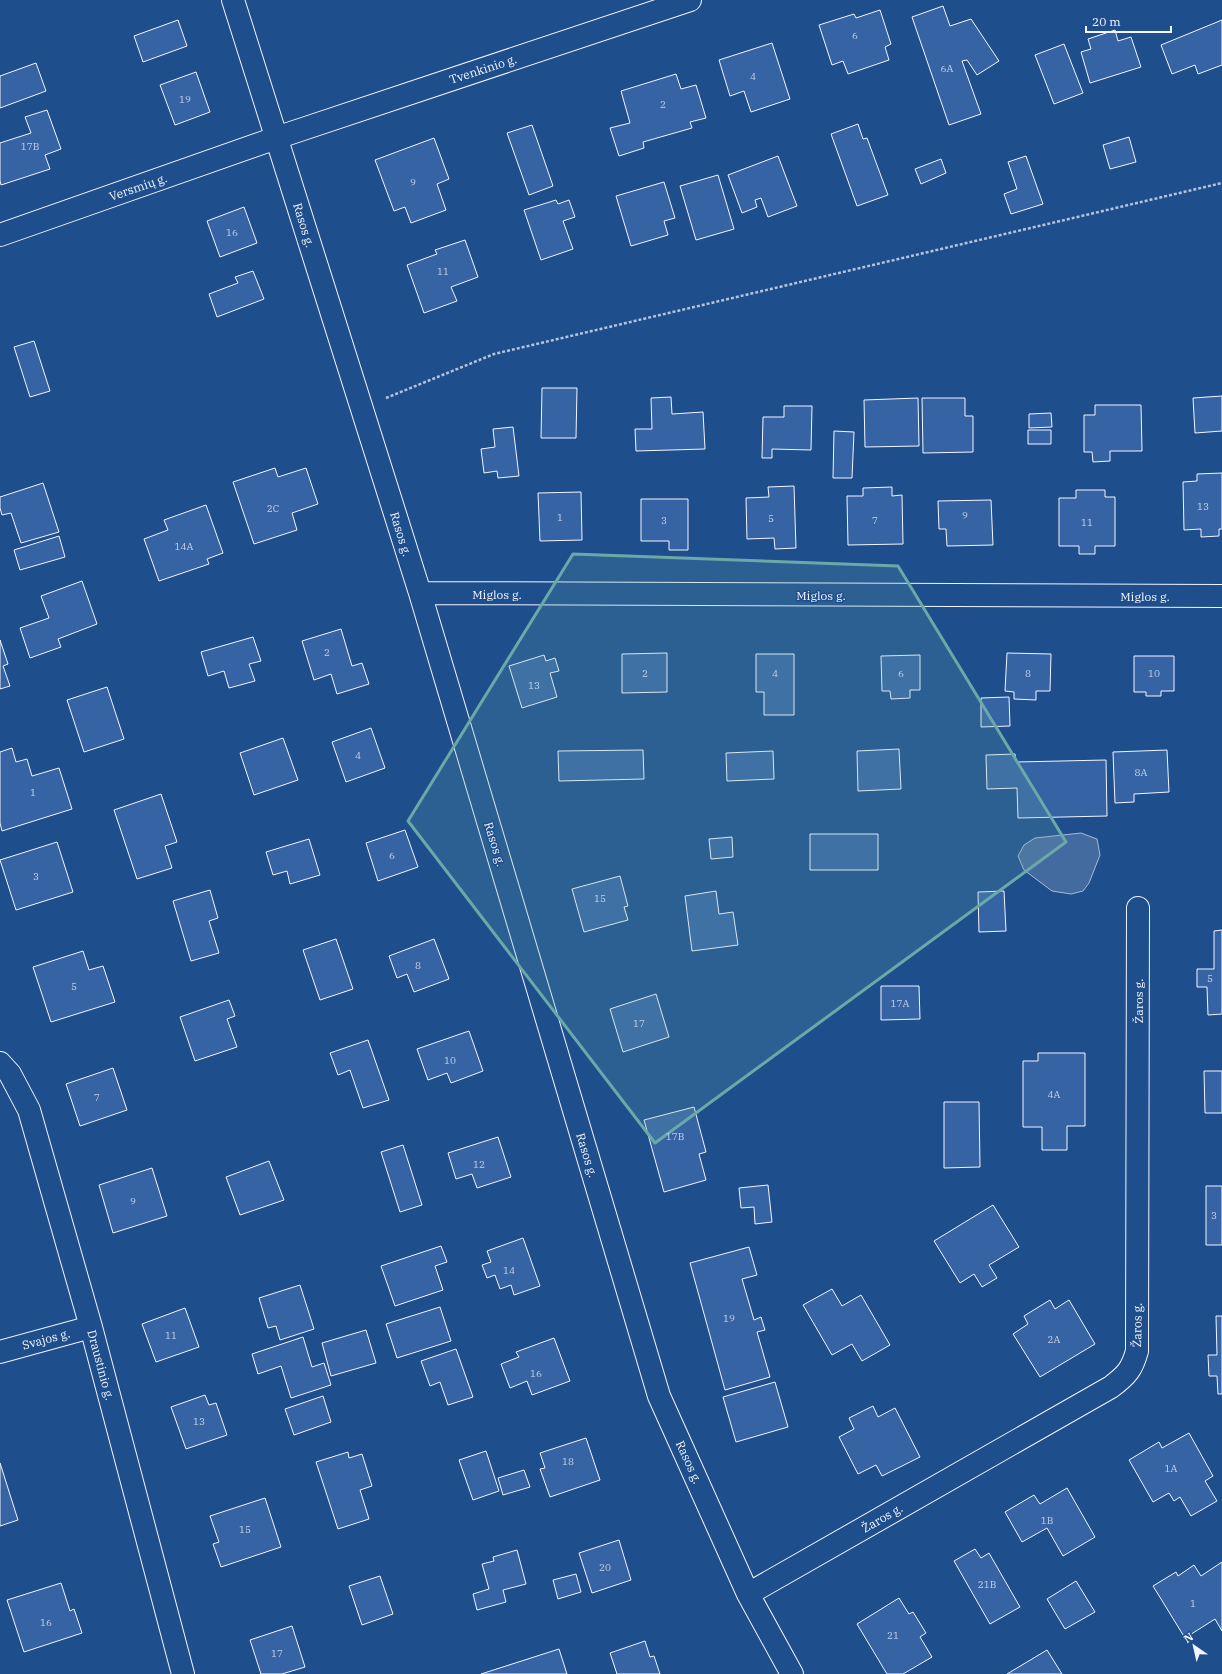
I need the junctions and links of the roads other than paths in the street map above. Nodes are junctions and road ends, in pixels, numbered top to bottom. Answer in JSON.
{"nodes":[{"id":1,"x":233,"y":0,"type":"edge"},
{"id":2,"x":690,"y":0,"type":"edge"},
{"id":3,"x":276,"y":138,"type":"junction"},
{"id":4,"x":0,"y":235,"type":"edge"},
{"id":5,"x":420,"y":593,"type":"junction"},
{"id":6,"x":1222,"y":596,"type":"edge"},
{"id":7,"x":1138,"y":908,"type":"dead end"},
{"id":8,"x":0,"y":1063,"type":"edge"},
{"id":9,"x":92,"y":1327,"type":"junction"},
{"id":10,"x":0,"y":1352,"type":"edge"},
{"id":11,"x":748,"y":1594,"type":"junction"},
{"id":12,"x":183,"y":1674,"type":"edge"},
{"id":13,"x":792,"y":1674,"type":"edge"}],
"edges":[{"from":1,"to":3,"type":"street","name":"Rasos g."},
{"from":2,"to":3,"type":"street","name":"Tvenkinio g."},
{"from":3,"to":4,"type":"street","name":"Versmių g."},
{"from":3,"to":5,"type":"street","name":"Rasos g."},
{"from":5,"to":6,"type":"street","name":"Miglos g."},
{"from":5,"to":11,"type":"street","name":"Rasos g."},
{"from":7,"to":11,"type":"street","name":"Žaros g."},
{"from":8,"to":9,"type":"street","name":"Draustinio g."},
{"from":9,"to":10,"type":"street","name":"Svajos g."},
{"from":9,"to":12,"type":"street","name":"Draustinio g."},
{"from":11,"to":13,"type":"street","name":"Rasos g."}]}
